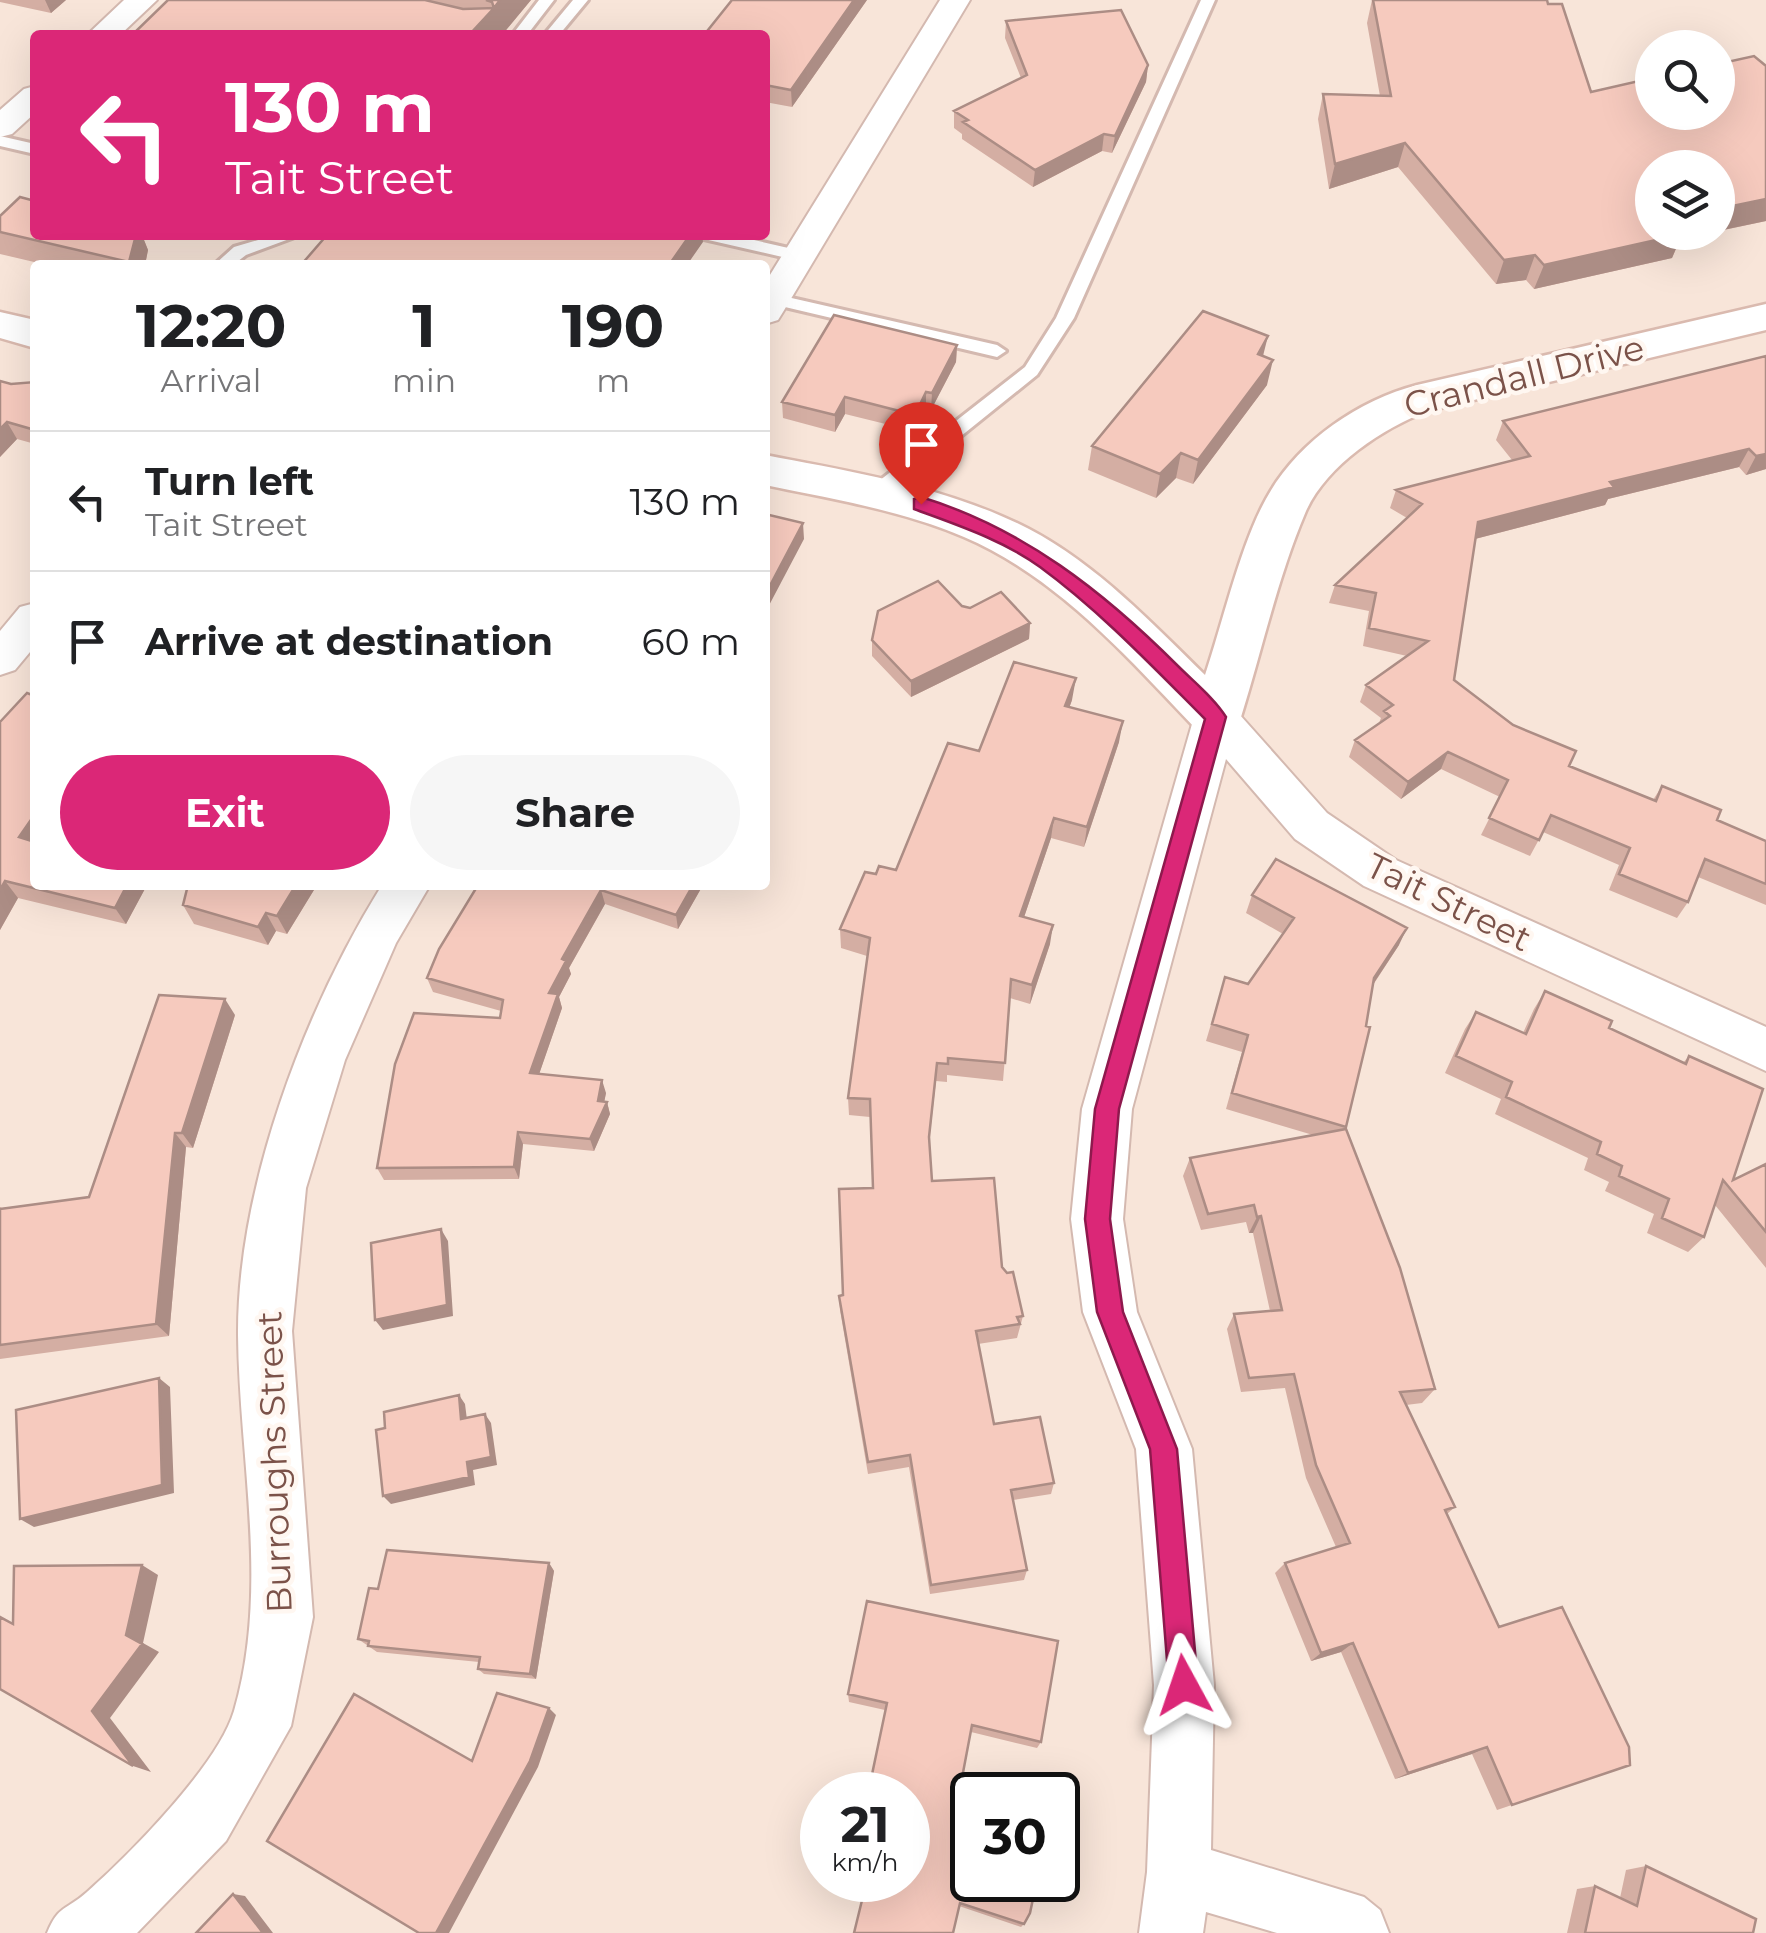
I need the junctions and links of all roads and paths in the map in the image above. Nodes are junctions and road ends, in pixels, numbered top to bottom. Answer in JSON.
{"nodes":[{"id":1,"x":142,"y":0,"type":"edge"},
{"id":2,"x":546,"y":0,"type":"edge"},
{"id":3,"x":580,"y":0,"type":"edge"},
{"id":4,"x":956,"y":0,"type":"edge"},
{"id":5,"x":1208,"y":0,"type":"edge"},
{"id":6,"x":108,"y":30,"type":"edge"},
{"id":7,"x":523,"y":30,"type":"edge"},
{"id":8,"x":554,"y":30,"type":"edge"},
{"id":9,"x":30,"y":100,"type":"edge"},
{"id":10,"x":0,"y":127,"type":"edge"},
{"id":11,"x":0,"y":142,"type":"edge"},
{"id":12,"x":30,"y":148,"type":"edge"},
{"id":13,"x":277,"y":240,"type":"edge"},
{"id":14,"x":731,"y":240,"type":"edge"},
{"id":15,"x":800,"y":256,"type":"junction"},
{"id":16,"x":229,"y":260,"type":"edge"},
{"id":17,"x":770,"y":304,"type":"edge"},
{"id":18,"x":770,"y":306,"type":"edge"},
{"id":19,"x":1766,"y":318,"type":"edge"},
{"id":20,"x":0,"y":325,"type":"edge"},
{"id":21,"x":30,"y":333,"type":"edge"},
{"id":22,"x":997,"y":351,"type":"dead end"},
{"id":23,"x":770,"y":471,"type":"edge"},
{"id":24,"x":877,"y":494,"type":"junction"},
{"id":25,"x":30,"y":624,"type":"edge"},
{"id":26,"x":0,"y":659,"type":"edge"},
{"id":27,"x":1216,"y":717,"type":"junction"},
{"id":28,"x":404,"y":890,"type":"edge"},
{"id":29,"x":1766,"y":1050,"type":"edge"},
{"id":30,"x":1180,"y":1872,"type":"junction"},
{"id":31,"x":80,"y":1933,"type":"edge"},
{"id":32,"x":1170,"y":1933,"type":"edge"},
{"id":33,"x":1357,"y":1933,"type":"edge"}],
"edges":[{"from":1,"to":6,"type":"street"},
{"from":2,"to":7,"type":"lane"},
{"from":3,"to":8,"type":"lane"},
{"from":4,"to":15,"type":"street"},
{"from":5,"to":24,"type":"lane"},
{"from":9,"to":10,"type":"street"},
{"from":11,"to":12,"type":"lane"},
{"from":13,"to":16,"type":"lane"},
{"from":14,"to":15,"type":"lane"},
{"from":15,"to":17,"type":"street"},
{"from":18,"to":22,"type":"lane"},
{"from":19,"to":27,"type":"street","name":"Crandall Drive"},
{"from":20,"to":21,"type":"street"},
{"from":23,"to":24,"type":"street","name":"Tait Street"},
{"from":24,"to":27,"type":"street","name":"Tait Street"},
{"from":25,"to":26,"type":"street"},
{"from":27,"to":29,"type":"street","name":"Tait Street"},
{"from":27,"to":30,"type":"street","name":"Crandall Drive"},
{"from":28,"to":31,"type":"street","name":"Burroughs Street"},
{"from":30,"to":32,"type":"street","name":"Crandall Drive"},
{"from":30,"to":33,"type":"street"}]}
